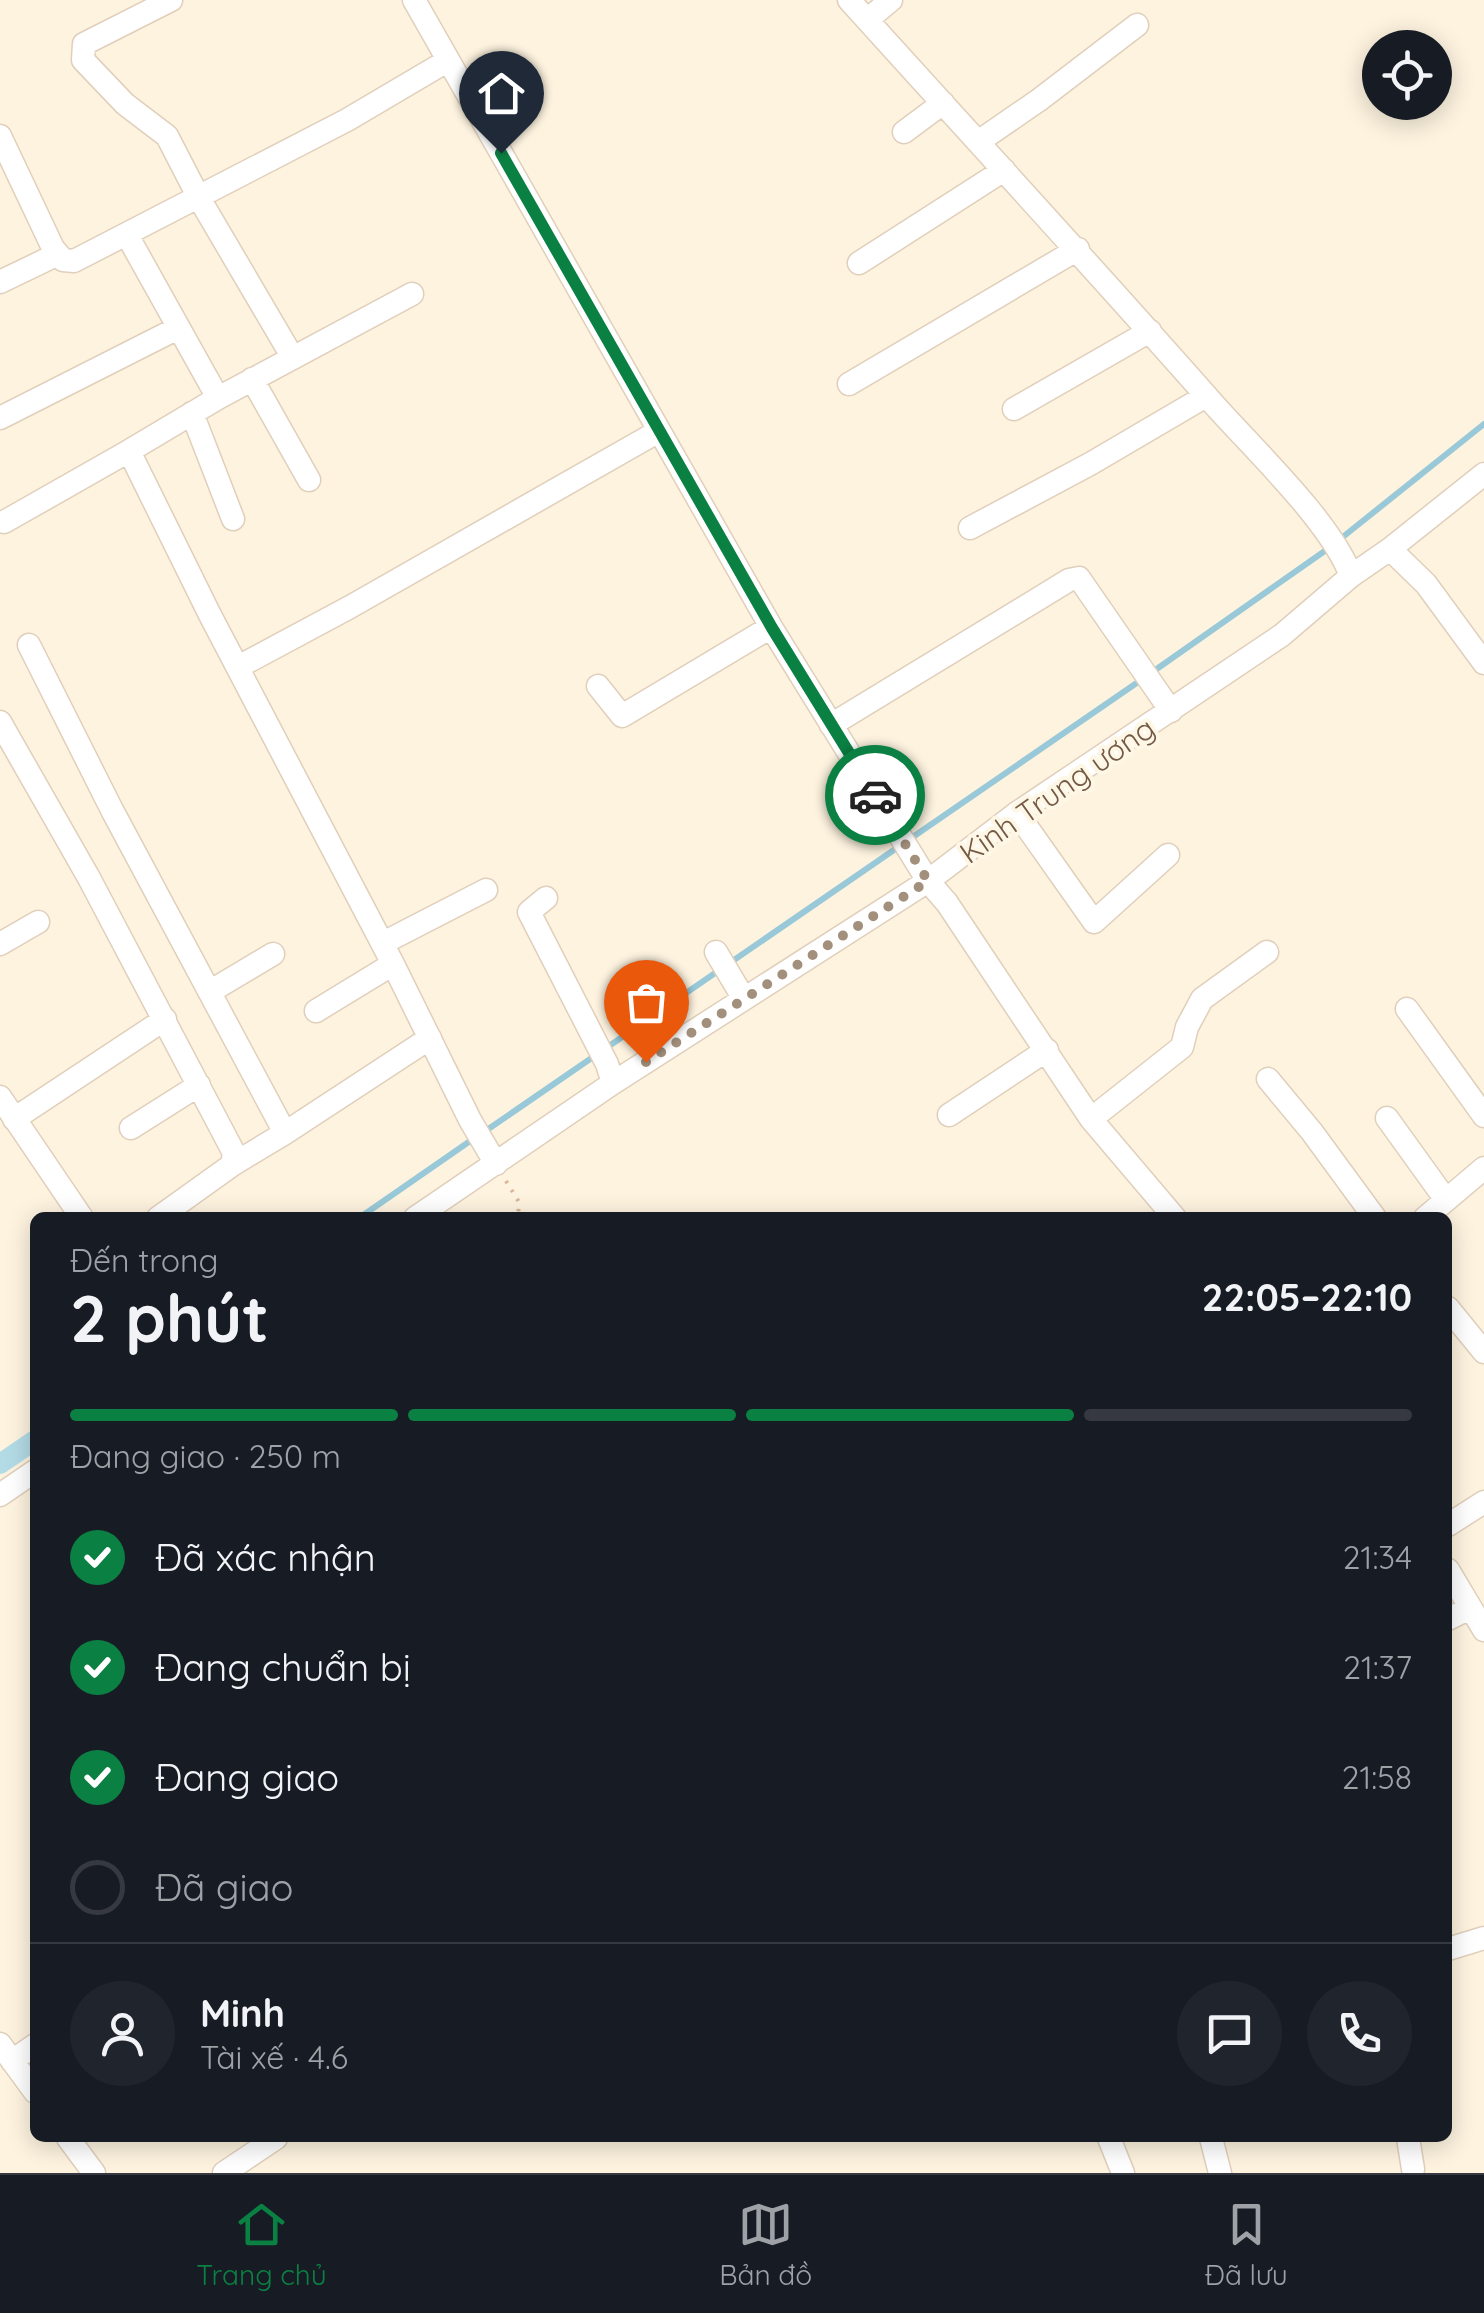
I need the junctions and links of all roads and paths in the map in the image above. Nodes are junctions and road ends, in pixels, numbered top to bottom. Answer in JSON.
{"nodes":[{"id":1,"x":171,"y":0,"type":"edge"},
{"id":2,"x":414,"y":0,"type":"edge"},
{"id":3,"x":848,"y":0,"type":"edge"},
{"id":4,"x":890,"y":0,"type":"edge"},
{"id":5,"x":866,"y":20,"type":"junction"},
{"id":6,"x":1137,"y":25,"type":"dead end"},
{"id":7,"x":448,"y":61,"type":"junction"},
{"id":8,"x":943,"y":103,"type":"junction"},
{"id":9,"x":904,"y":132,"type":"dead end"},
{"id":10,"x":0,"y":138,"type":"edge"},
{"id":11,"x":978,"y":142,"type":"junction"},
{"id":12,"x":1004,"y":170,"type":"junction"},
{"id":13,"x":199,"y":198,"type":"junction"},
{"id":14,"x":127,"y":235,"type":"junction"},
{"id":15,"x":1078,"y":249,"type":"junction"},
{"id":16,"x":58,"y":254,"type":"junction"},
{"id":17,"x":860,"y":263,"type":"dead end"},
{"id":18,"x":0,"y":282,"type":"edge"},
{"id":19,"x":412,"y":294,"type":"dead end"},
{"id":20,"x":178,"y":328,"type":"junction"},
{"id":21,"x":1150,"y":331,"type":"junction"},
{"id":22,"x":293,"y":358,"type":"junction"},
{"id":23,"x":252,"y":380,"type":"junction"},
{"id":24,"x":849,"y":384,"type":"dead end"},
{"id":25,"x":1206,"y":396,"type":"junction"},
{"id":26,"x":218,"y":398,"type":"junction"},
{"id":27,"x":1014,"y":409,"type":"dead end"},
{"id":28,"x":192,"y":413,"type":"junction"},
{"id":29,"x":0,"y":418,"type":"edge"},
{"id":30,"x":659,"y":431,"type":"junction"},
{"id":31,"x":130,"y":451,"type":"junction"},
{"id":32,"x":1484,"y":474,"type":"edge"},
{"id":33,"x":309,"y":480,"type":"dead end"},
{"id":34,"x":233,"y":519,"type":"dead end"},
{"id":35,"x":4,"y":522,"type":"dead end"},
{"id":36,"x":970,"y":528,"type":"dead end"},
{"id":37,"x":1390,"y":549,"type":"junction"},
{"id":38,"x":1348,"y":567,"type":"junction"},
{"id":39,"x":772,"y":628,"type":"junction"},
{"id":40,"x":29,"y":645,"type":"dead end"},
{"id":41,"x":1484,"y":663,"type":"edge"},
{"id":42,"x":238,"y":667,"type":"junction"},
{"id":43,"x":598,"y":686,"type":"dead end"},
{"id":44,"x":1172,"y":711,"type":"junction"},
{"id":45,"x":0,"y":722,"type":"edge"},
{"id":46,"x":831,"y":725,"type":"junction"},
{"id":47,"x":1017,"y":813,"type":"junction"},
{"id":48,"x":1168,"y":855,"type":"dead end"},
{"id":49,"x":923,"y":873,"type":"junction"},
{"id":50,"x":486,"y":890,"type":"dead end"},
{"id":51,"x":546,"y":898,"type":"dead end"},
{"id":52,"x":38,"y":922,"type":"dead end"},
{"id":53,"x":0,"y":944,"type":"edge"},
{"id":54,"x":716,"y":952,"type":"dead end"},
{"id":55,"x":1267,"y":952,"type":"dead end"},
{"id":56,"x":273,"y":954,"type":"dead end"},
{"id":57,"x":388,"y":954,"type":"junction"},
{"id":58,"x":211,"y":991,"type":"junction"},
{"id":59,"x":744,"y":999,"type":"junction"},
{"id":60,"x":1407,"y":1008,"type":"dead end"},
{"id":61,"x":316,"y":1011,"type":"dead end"},
{"id":62,"x":164,"y":1019,"type":"junction"},
{"id":63,"x":430,"y":1038,"type":"junction"},
{"id":64,"x":1046,"y":1050,"type":"junction"},
{"id":65,"x":610,"y":1074,"type":"junction"},
{"id":66,"x":1268,"y":1079,"type":"dead end"},
{"id":67,"x":199,"y":1085,"type":"junction"},
{"id":68,"x":0,"y":1097,"type":"edge"},
{"id":69,"x":949,"y":1115,"type":"dead end"},
{"id":70,"x":1484,"y":1116,"type":"edge"},
{"id":71,"x":1091,"y":1118,"type":"junction"},
{"id":72,"x":1386,"y":1118,"type":"dead end"},
{"id":73,"x":14,"y":1119,"type":"junction"},
{"id":74,"x":131,"y":1128,"type":"dead end"},
{"id":75,"x":286,"y":1133,"type":"junction"},
{"id":76,"x":493,"y":1158,"type":"junction"},
{"id":77,"x":232,"y":1165,"type":"junction"},
{"id":78,"x":1484,"y":1168,"type":"edge"},
{"id":79,"x":1446,"y":1200,"type":"junction"},
{"id":80,"x":78,"y":1212,"type":"edge"},
{"id":81,"x":166,"y":1212,"type":"edge"},
{"id":82,"x":424,"y":1212,"type":"edge"},
{"id":83,"x":518,"y":1212,"type":"edge"},
{"id":84,"x":1170,"y":1212,"type":"edge"},
{"id":85,"x":1371,"y":1212,"type":"edge"},
{"id":86,"x":1431,"y":1212,"type":"edge"},
{"id":87,"x":1452,"y":1313,"type":"edge"},
{"id":88,"x":1484,"y":1352,"type":"edge"},
{"id":89,"x":30,"y":1474,"type":"edge"},
{"id":90,"x":0,"y":1494,"type":"edge"},
{"id":91,"x":1484,"y":1502,"type":"edge"},
{"id":92,"x":1452,"y":1522,"type":"edge"},
{"id":93,"x":1452,"y":1577,"type":"edge"},
{"id":94,"x":1470,"y":1608,"type":"junction"},
{"id":95,"x":1452,"y":1617,"type":"edge"},
{"id":96,"x":1484,"y":1630,"type":"edge"},
{"id":97,"x":1484,"y":1938,"type":"edge"},
{"id":98,"x":1452,"y":1948,"type":"edge"},
{"id":99,"x":6,"y":2053,"type":"edge"},
{"id":100,"x":30,"y":2085,"type":"edge"},
{"id":101,"x":71,"y":2142,"type":"edge"},
{"id":102,"x":270,"y":2142,"type":"edge"},
{"id":103,"x":1110,"y":2142,"type":"edge"},
{"id":104,"x":1212,"y":2142,"type":"edge"},
{"id":105,"x":1409,"y":2142,"type":"edge"},
{"id":106,"x":1413,"y":2170,"type":"dead end"},
{"id":107,"x":94,"y":2173,"type":"edge"},
{"id":108,"x":224,"y":2173,"type":"edge"},
{"id":109,"x":1122,"y":2173,"type":"edge"},
{"id":110,"x":1220,"y":2173,"type":"edge"}],
"edges":[{"from":1,"to":13,"type":"street"},
{"from":2,"to":7,"type":"street"},
{"from":3,"to":5,"type":"street"},
{"from":4,"to":5,"type":"street"},
{"from":5,"to":8,"type":"street"},
{"from":6,"to":11,"type":"street"},
{"from":7,"to":13,"type":"street"},
{"from":7,"to":30,"type":"street"},
{"from":8,"to":9,"type":"street"},
{"from":8,"to":11,"type":"street"},
{"from":10,"to":16,"type":"street"},
{"from":11,"to":12,"type":"street"},
{"from":12,"to":15,"type":"street"},
{"from":12,"to":17,"type":"street"},
{"from":13,"to":14,"type":"street"},
{"from":13,"to":22,"type":"street"},
{"from":14,"to":16,"type":"street"},
{"from":14,"to":20,"type":"street"},
{"from":15,"to":21,"type":"street"},
{"from":15,"to":24,"type":"street"},
{"from":16,"to":18,"type":"street"},
{"from":19,"to":22,"type":"street"},
{"from":20,"to":26,"type":"street"},
{"from":20,"to":29,"type":"street"},
{"from":21,"to":25,"type":"street"},
{"from":21,"to":27,"type":"street"},
{"from":22,"to":23,"type":"street"},
{"from":23,"to":26,"type":"street"},
{"from":23,"to":33,"type":"street"},
{"from":25,"to":36,"type":"street"},
{"from":25,"to":38,"type":"street"},
{"from":26,"to":28,"type":"street"},
{"from":28,"to":31,"type":"street"},
{"from":28,"to":34,"type":"street"},
{"from":30,"to":39,"type":"street"},
{"from":30,"to":42,"type":"street"},
{"from":31,"to":35,"type":"street"},
{"from":31,"to":42,"type":"street"},
{"from":32,"to":37,"type":"street","name":"Kinh Trung ương"},
{"from":37,"to":38,"type":"street","name":"Kinh Trung ương"},
{"from":37,"to":41,"type":"street"},
{"from":38,"to":44,"type":"street","name":"Kinh Trung ương"},
{"from":39,"to":43,"type":"street"},
{"from":39,"to":46,"type":"street"},
{"from":40,"to":58,"type":"street"},
{"from":42,"to":57,"type":"street"},
{"from":44,"to":46,"type":"street"},
{"from":44,"to":47,"type":"street","name":"Kinh Trung ương"},
{"from":45,"to":62,"type":"street"},
{"from":46,"to":49,"type":"street"},
{"from":47,"to":48,"type":"street"},
{"from":47,"to":49,"type":"street","name":"Kinh Trung ương"},
{"from":49,"to":59,"type":"street","name":"Kinh Trung ương"},
{"from":49,"to":64,"type":"street"},
{"from":50,"to":57,"type":"street"},
{"from":51,"to":65,"type":"street"},
{"from":52,"to":53,"type":"street"},
{"from":54,"to":59,"type":"street"},
{"from":55,"to":71,"type":"street"},
{"from":56,"to":58,"type":"street"},
{"from":57,"to":61,"type":"street"},
{"from":57,"to":63,"type":"street"},
{"from":58,"to":75,"type":"street"},
{"from":59,"to":65,"type":"street","name":"Kinh Trung ương"},
{"from":60,"to":70,"type":"street"},
{"from":62,"to":67,"type":"street"},
{"from":62,"to":73,"type":"street"},
{"from":63,"to":75,"type":"street"},
{"from":63,"to":76,"type":"street"},
{"from":64,"to":69,"type":"street"},
{"from":64,"to":71,"type":"street"},
{"from":65,"to":76,"type":"street","name":"Kinh Trung ương"},
{"from":66,"to":85,"type":"street"},
{"from":67,"to":74,"type":"street"},
{"from":67,"to":77,"type":"street"},
{"from":68,"to":73,"type":"street"},
{"from":71,"to":84,"type":"street"},
{"from":72,"to":79,"type":"street"},
{"from":73,"to":80,"type":"street"},
{"from":75,"to":77,"type":"street"},
{"from":76,"to":82,"type":"street","name":"Kinh Trung ương"},
{"from":76,"to":83,"type":"path"},
{"from":77,"to":81,"type":"street"},
{"from":78,"to":79,"type":"street"},
{"from":79,"to":86,"type":"street"},
{"from":87,"to":88,"type":"street"},
{"from":89,"to":90,"type":"street"},
{"from":91,"to":92,"type":"street"},
{"from":93,"to":94,"type":"street"},
{"from":94,"to":95,"type":"street"},
{"from":94,"to":96,"type":"street"},
{"from":97,"to":98,"type":"street"},
{"from":99,"to":100,"type":"street"},
{"from":101,"to":107,"type":"street"},
{"from":102,"to":108,"type":"street"},
{"from":103,"to":109,"type":"street"},
{"from":104,"to":110,"type":"street"},
{"from":105,"to":106,"type":"street"}]}
